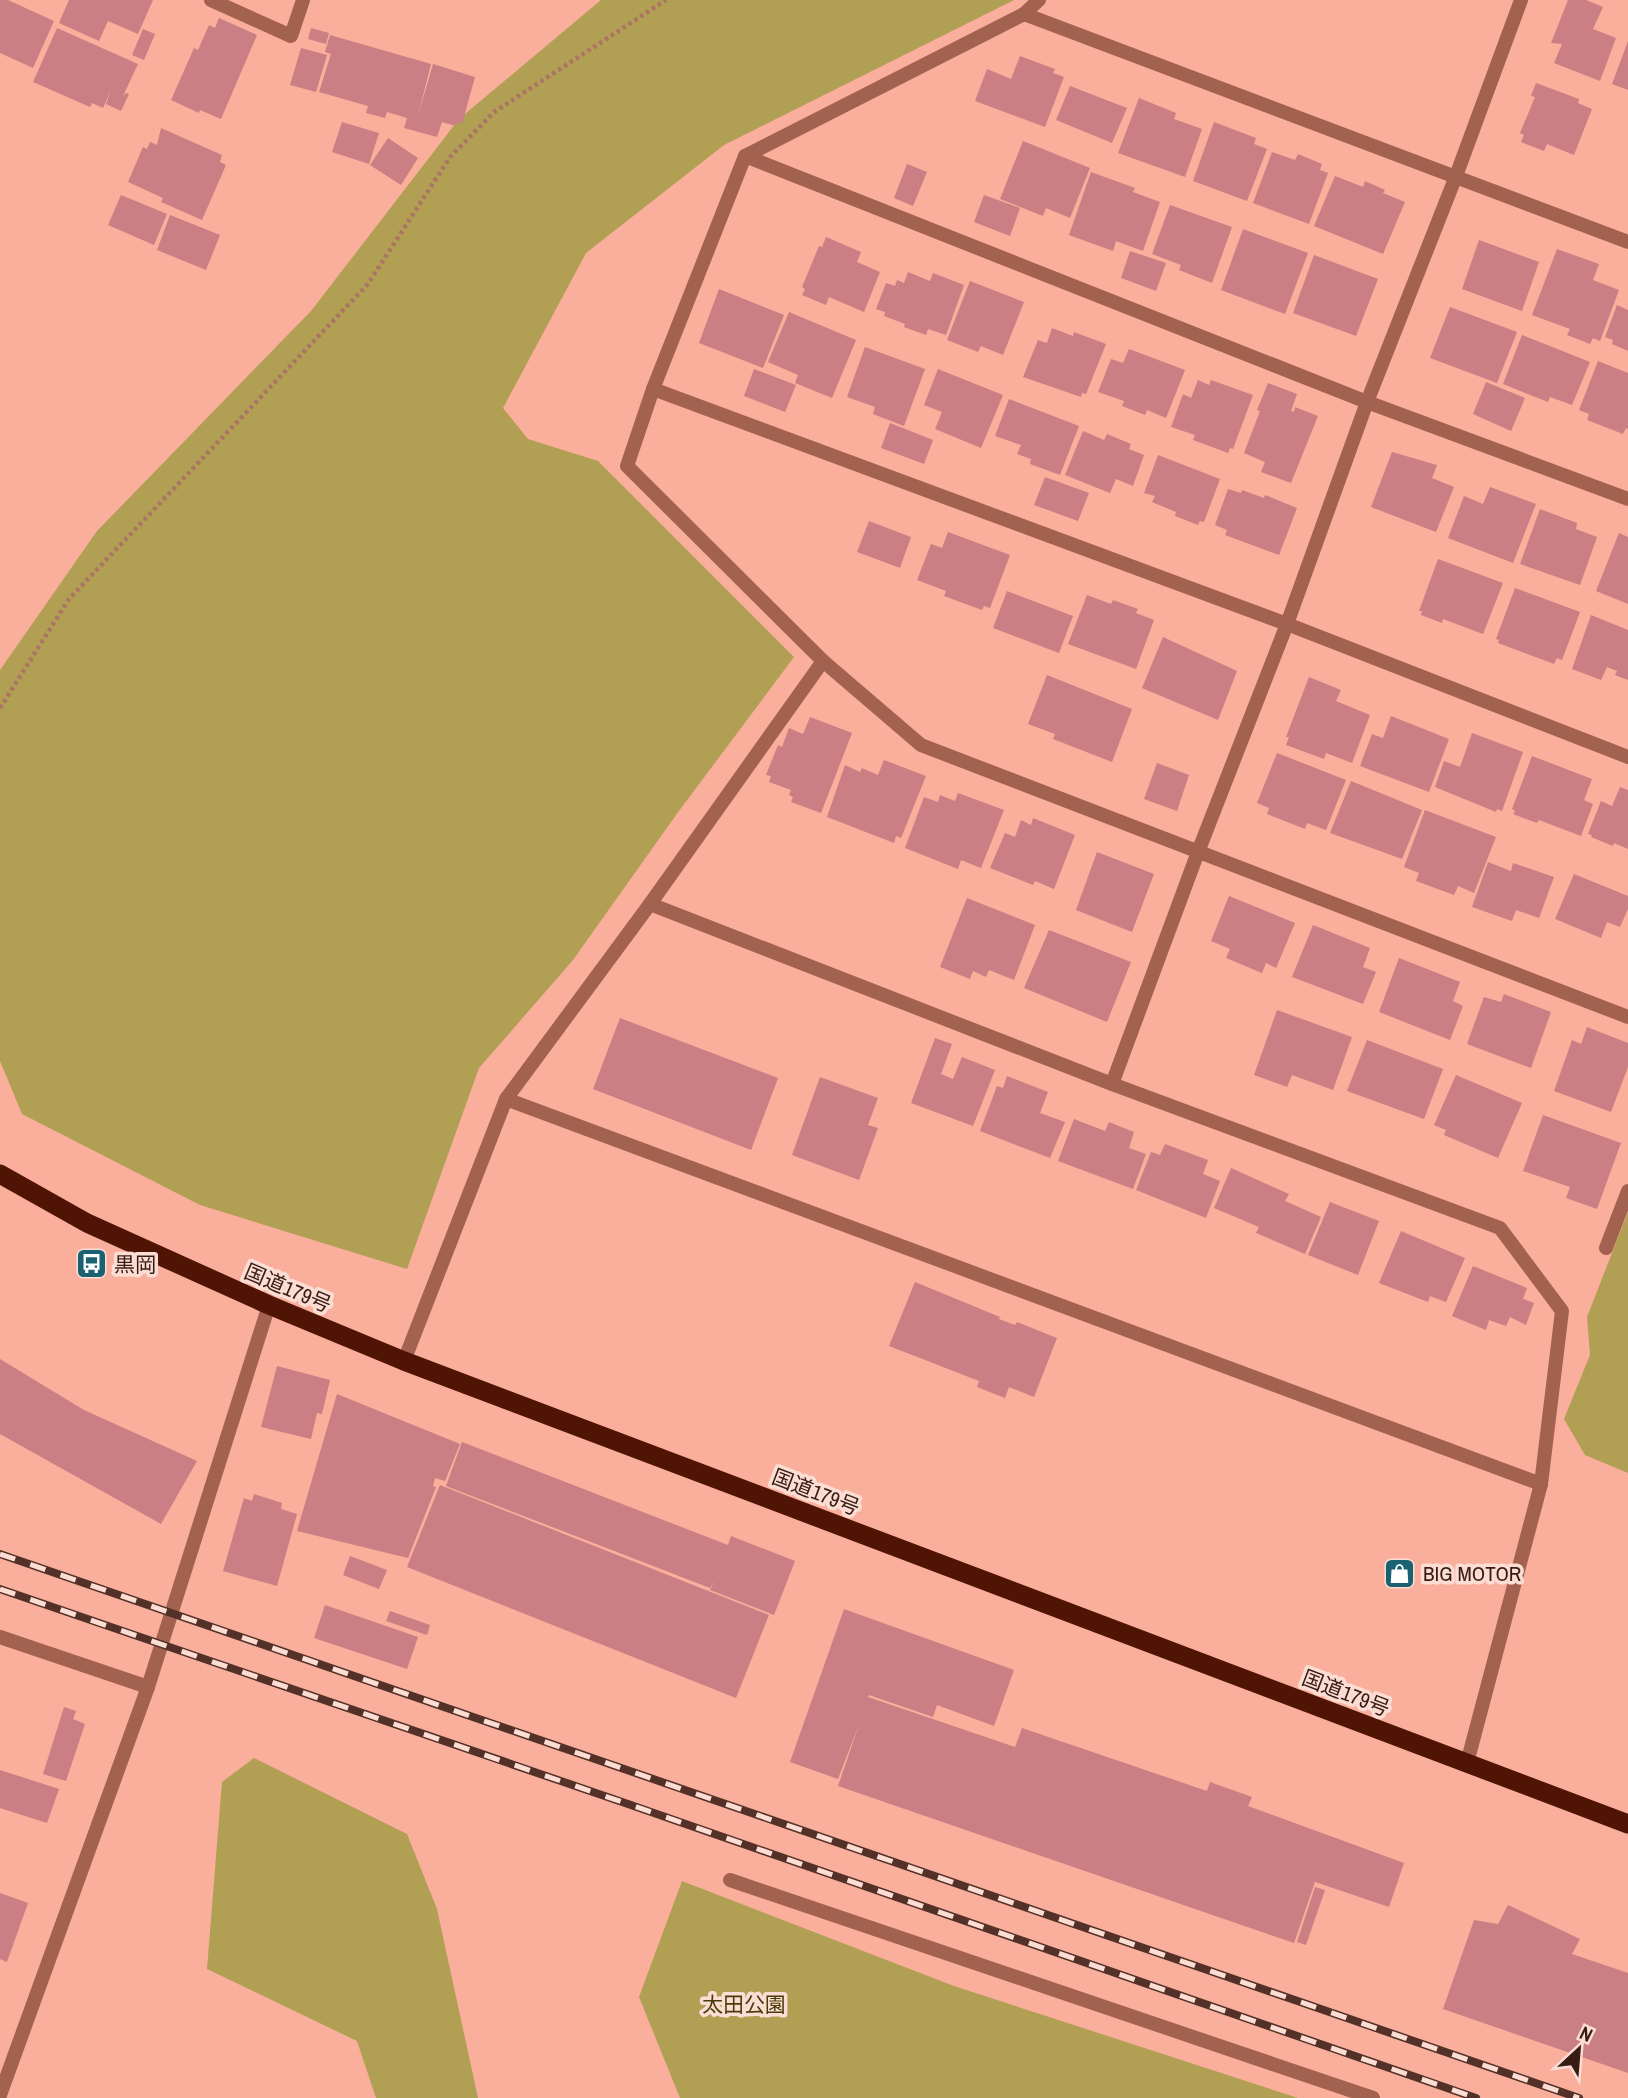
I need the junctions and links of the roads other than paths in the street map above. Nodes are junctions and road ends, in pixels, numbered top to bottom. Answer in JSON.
{"nodes":[{"id":1,"x":211,"y":0,"type":"edge"},
{"id":2,"x":303,"y":0,"type":"edge"},
{"id":3,"x":1039,"y":0,"type":"edge"},
{"id":4,"x":1521,"y":0,"type":"edge"},
{"id":5,"x":1024,"y":14,"type":"junction"},
{"id":6,"x":745,"y":156,"type":"junction"},
{"id":7,"x":1455,"y":177,"type":"junction"},
{"id":8,"x":1628,"y":242,"type":"edge"},
{"id":9,"x":653,"y":389,"type":"junction"},
{"id":10,"x":1367,"y":402,"type":"junction"},
{"id":11,"x":1628,"y":499,"type":"edge"},
{"id":12,"x":1287,"y":624,"type":"junction"},
{"id":13,"x":823,"y":661,"type":"junction"},
{"id":14,"x":1628,"y":757,"type":"edge"},
{"id":15,"x":1198,"y":852,"type":"junction"},
{"id":16,"x":650,"y":904,"type":"junction"},
{"id":17,"x":1628,"y":1017,"type":"edge"},
{"id":18,"x":1112,"y":1084,"type":"junction"},
{"id":19,"x":506,"y":1099,"type":"junction"},
{"id":20,"x":0,"y":1174,"type":"edge"},
{"id":21,"x":1628,"y":1191,"type":"edge"},
{"id":22,"x":1606,"y":1248,"type":"dead end"},
{"id":23,"x":270,"y":1305,"type":"junction"},
{"id":24,"x":404,"y":1361,"type":"junction"},
{"id":25,"x":1541,"y":1484,"type":"junction"},
{"id":26,"x":0,"y":1637,"type":"edge"},
{"id":27,"x":148,"y":1687,"type":"junction"},
{"id":28,"x":1467,"y":1763,"type":"junction"},
{"id":29,"x":1628,"y":1824,"type":"edge"},
{"id":30,"x":730,"y":1881,"type":"dead end"},
{"id":31,"x":0,"y":2095,"type":"edge"},
{"id":32,"x":1373,"y":2098,"type":"edge"}],
"edges":[{"from":1,"to":2,"type":"street"},
{"from":3,"to":5,"type":"street"},
{"from":4,"to":7,"type":"street"},
{"from":5,"to":6,"type":"street"},
{"from":5,"to":7,"type":"street"},
{"from":6,"to":9,"type":"street"},
{"from":6,"to":10,"type":"street"},
{"from":7,"to":8,"type":"street"},
{"from":7,"to":10,"type":"street"},
{"from":9,"to":12,"type":"street"},
{"from":9,"to":13,"type":"street"},
{"from":10,"to":11,"type":"street"},
{"from":10,"to":12,"type":"street"},
{"from":12,"to":14,"type":"street"},
{"from":12,"to":15,"type":"street"},
{"from":13,"to":15,"type":"street"},
{"from":13,"to":16,"type":"street"},
{"from":15,"to":17,"type":"street"},
{"from":15,"to":18,"type":"street"},
{"from":16,"to":18,"type":"street"},
{"from":16,"to":19,"type":"street"},
{"from":18,"to":25,"type":"street"},
{"from":19,"to":24,"type":"street"},
{"from":19,"to":25,"type":"street"},
{"from":20,"to":23,"type":"highway","name":"国道179号"},
{"from":21,"to":22,"type":"street"},
{"from":23,"to":24,"type":"highway","name":"国道179号"},
{"from":23,"to":27,"type":"street"},
{"from":24,"to":28,"type":"highway","name":"国道179号"},
{"from":25,"to":28,"type":"street"},
{"from":26,"to":27,"type":"street"},
{"from":27,"to":31,"type":"street"},
{"from":28,"to":29,"type":"highway","name":"国道179号"},
{"from":30,"to":32,"type":"street"}]}
